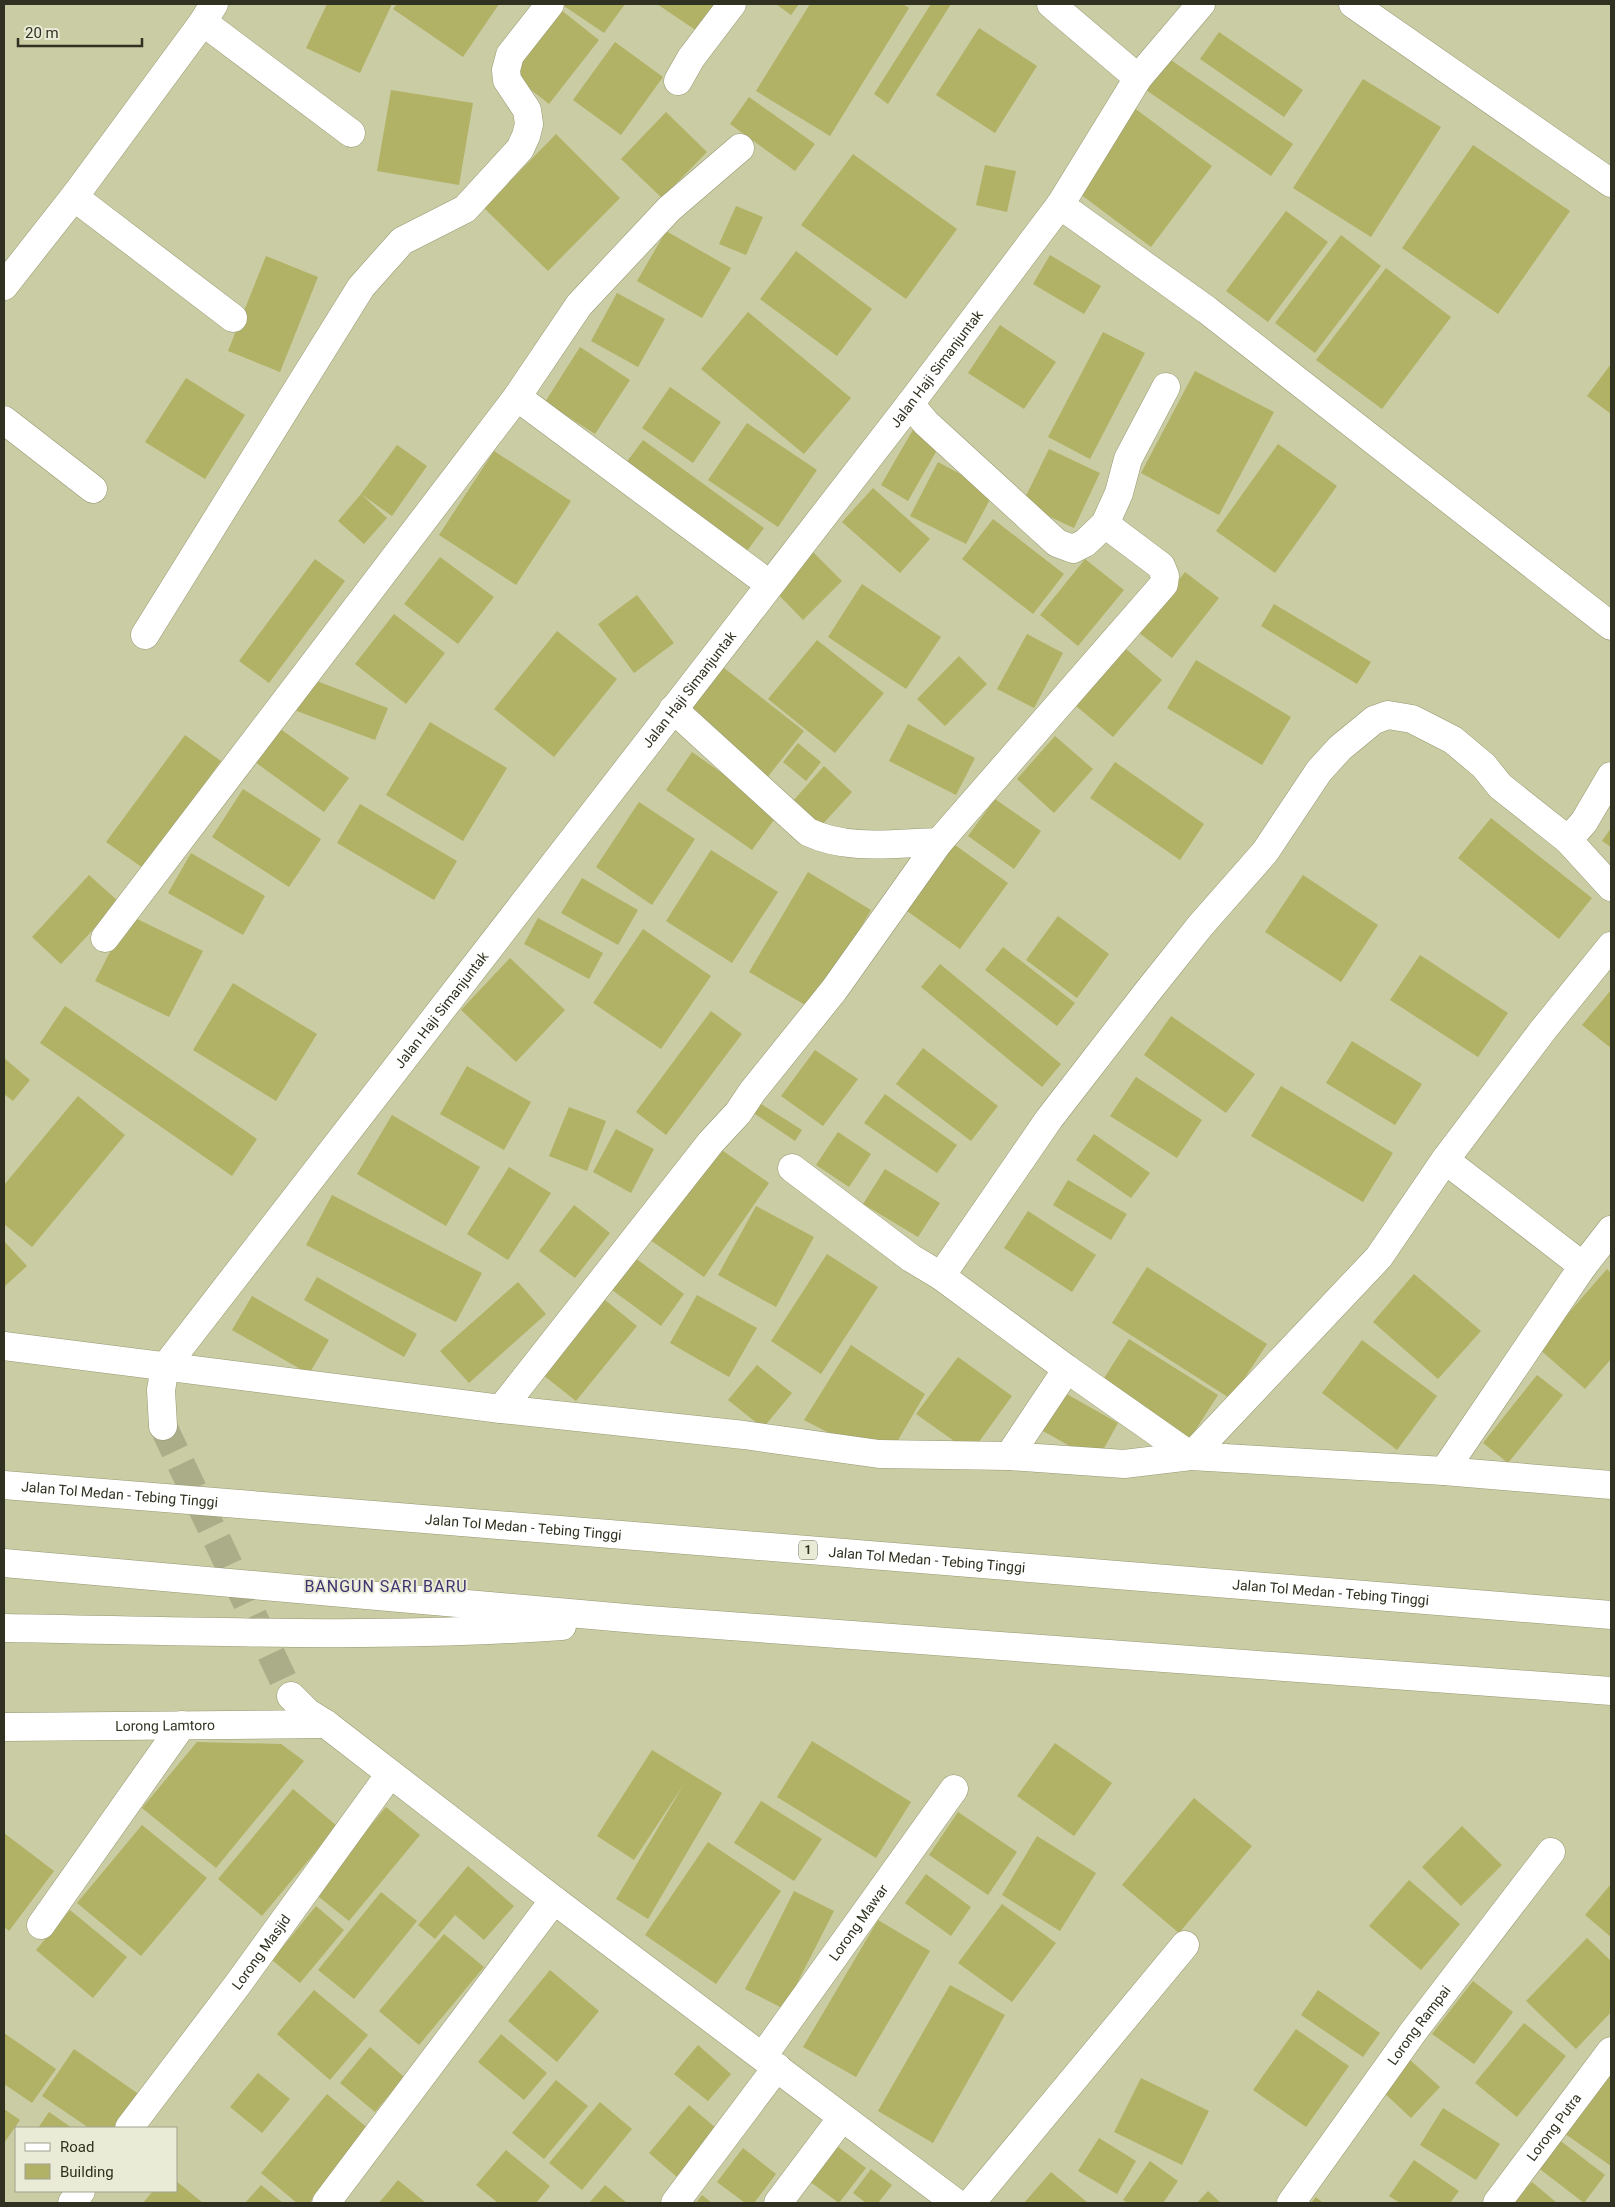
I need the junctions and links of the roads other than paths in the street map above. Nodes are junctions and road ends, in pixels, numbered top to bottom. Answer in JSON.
{"nodes":[{"id":1,"x":550,"y":4,"type":"edge"},
{"id":2,"x":732,"y":4,"type":"edge"},
{"id":3,"x":1051,"y":4,"type":"edge"},
{"id":4,"x":1201,"y":4,"type":"edge"},
{"id":5,"x":1354,"y":4,"type":"edge"},
{"id":6,"x":208,"y":13,"type":"edge"},
{"id":7,"x":1138,"y":78,"type":"junction"},
{"id":8,"x":678,"y":81,"type":"dead end"},
{"id":9,"x":351,"y":133,"type":"dead end"},
{"id":10,"x":740,"y":148,"type":"dead end"},
{"id":11,"x":1611,"y":183,"type":"edge"},
{"id":12,"x":74,"y":198,"type":"junction"},
{"id":13,"x":1060,"y":205,"type":"junction"},
{"id":14,"x":4,"y":286,"type":"edge"},
{"id":15,"x":233,"y":318,"type":"dead end"},
{"id":16,"x":1166,"y":387,"type":"dead end"},
{"id":17,"x":518,"y":397,"type":"junction"},
{"id":18,"x":910,"y":404,"type":"junction"},
{"id":19,"x":4,"y":420,"type":"edge"},
{"id":20,"x":93,"y":489,"type":"dead end"},
{"id":21,"x":1105,"y":524,"type":"junction"},
{"id":22,"x":769,"y":584,"type":"junction"},
{"id":23,"x":1611,"y":626,"type":"edge"},
{"id":24,"x":145,"y":634,"type":"dead end"},
{"id":25,"x":673,"y":709,"type":"junction"},
{"id":26,"x":1611,"y":776,"type":"edge"},
{"id":27,"x":1568,"y":840,"type":"junction"},
{"id":28,"x":938,"y":842,"type":"junction"},
{"id":29,"x":1611,"y":887,"type":"edge"},
{"id":30,"x":106,"y":938,"type":"dead end"},
{"id":31,"x":1611,"y":946,"type":"edge"},
{"id":32,"x":1445,"y":1160,"type":"junction"},
{"id":33,"x":792,"y":1168,"type":"dead end"},
{"id":34,"x":1611,"y":1230,"type":"edge"},
{"id":35,"x":1583,"y":1266,"type":"junction"},
{"id":36,"x":941,"y":1276,"type":"junction"},
{"id":37,"x":4,"y":1346,"type":"edge"},
{"id":38,"x":166,"y":1367,"type":"junction"},
{"id":39,"x":1067,"y":1370,"type":"junction"},
{"id":40,"x":501,"y":1409,"type":"junction"},
{"id":41,"x":163,"y":1426,"type":"tunnel mouth"},
{"id":42,"x":1009,"y":1456,"type":"junction"},
{"id":43,"x":1191,"y":1456,"type":"junction"},
{"id":44,"x":1444,"y":1471,"type":"junction"},
{"id":45,"x":4,"y":1485,"type":"edge"},
{"id":46,"x":1611,"y":1485,"type":"edge"},
{"id":47,"x":4,"y":1563,"type":"edge"},
{"id":48,"x":1611,"y":1615,"type":"edge"},
{"id":49,"x":648,"y":1620,"type":"junction"},
{"id":50,"x":4,"y":1628,"type":"edge"},
{"id":51,"x":1611,"y":1691,"type":"edge"},
{"id":52,"x":291,"y":1696,"type":"tunnel mouth"},
{"id":53,"x":326,"y":1724,"type":"junction"},
{"id":54,"x":182,"y":1725,"type":"junction"},
{"id":55,"x":4,"y":1727,"type":"edge"},
{"id":56,"x":390,"y":1774,"type":"junction"},
{"id":57,"x":954,"y":1789,"type":"dead end"},
{"id":58,"x":1551,"y":1852,"type":"dead end"},
{"id":59,"x":554,"y":1900,"type":"junction"},
{"id":60,"x":41,"y":1925,"type":"dead end"},
{"id":61,"x":1185,"y":1945,"type":"dead end"},
{"id":62,"x":1611,"y":2051,"type":"edge"},
{"id":63,"x":770,"y":2062,"type":"junction"},
{"id":64,"x":842,"y":2119,"type":"junction"},
{"id":65,"x":130,"y":2127,"type":"edge"},
{"id":66,"x":80,"y":2192,"type":"edge"},
{"id":67,"x":72,"y":2203,"type":"edge"},
{"id":68,"x":326,"y":2203,"type":"edge"},
{"id":69,"x":675,"y":2203,"type":"edge"},
{"id":70,"x":778,"y":2203,"type":"edge"},
{"id":71,"x":956,"y":2203,"type":"edge"},
{"id":72,"x":971,"y":2203,"type":"edge"},
{"id":73,"x":1290,"y":2203,"type":"edge"},
{"id":74,"x":1497,"y":2203,"type":"edge"}],
"edges":[{"from":1,"to":24,"type":"main road"},
{"from":2,"to":8,"type":"main road"},
{"from":3,"to":7,"type":"main road"},
{"from":4,"to":7,"type":"main road","name":"Jalan Haji Simanjuntak"},
{"from":5,"to":11,"type":"main road"},
{"from":6,"to":9,"type":"main road"},
{"from":6,"to":12,"type":"main road"},
{"from":7,"to":13,"type":"main road","name":"Jalan Haji Simanjuntak"},
{"from":10,"to":17,"type":"main road"},
{"from":12,"to":14,"type":"main road"},
{"from":12,"to":15,"type":"main road"},
{"from":13,"to":18,"type":"main road","name":"Jalan Haji Simanjuntak"},
{"from":13,"to":23,"type":"main road"},
{"from":16,"to":21,"type":"main road"},
{"from":17,"to":22,"type":"main road"},
{"from":17,"to":30,"type":"main road"},
{"from":18,"to":21,"type":"main road"},
{"from":18,"to":22,"type":"main road","name":"Jalan Haji Simanjuntak"},
{"from":19,"to":20,"type":"main road"},
{"from":21,"to":28,"type":"main road"},
{"from":22,"to":25,"type":"main road","name":"Jalan Haji Simanjuntak"},
{"from":25,"to":28,"type":"main road"},
{"from":25,"to":38,"type":"main road","name":"Jalan Haji Simanjuntak"},
{"from":26,"to":27,"type":"main road"},
{"from":27,"to":29,"type":"main road"},
{"from":27,"to":36,"type":"main road"},
{"from":28,"to":40,"type":"main road"},
{"from":31,"to":32,"type":"main road"},
{"from":32,"to":35,"type":"main road"},
{"from":32,"to":43,"type":"main road"},
{"from":33,"to":36,"type":"main road"},
{"from":34,"to":35,"type":"main road"},
{"from":35,"to":44,"type":"main road"},
{"from":36,"to":39,"type":"main road"},
{"from":37,"to":38,"type":"main road"},
{"from":38,"to":40,"type":"main road"},
{"from":38,"to":41,"type":"main road"},
{"from":39,"to":42,"type":"main road"},
{"from":39,"to":43,"type":"main road"},
{"from":40,"to":42,"type":"main road"},
{"from":42,"to":43,"type":"main road"},
{"from":43,"to":44,"type":"main road"},
{"from":44,"to":46,"type":"main road"},
{"from":45,"to":48,"type":"main road","name":"Jalan Tol Medan - Tebing Tinggi","number":"1"},
{"from":47,"to":49,"type":"main road"},
{"from":49,"to":50,"type":"main road"},
{"from":49,"to":51,"type":"main road"},
{"from":52,"to":53,"type":"main road"},
{"from":53,"to":54,"type":"main road","name":"Lorong Lamtoro"},
{"from":53,"to":56,"type":"main road"},
{"from":54,"to":55,"type":"main road","name":"Lorong Lamtoro"},
{"from":54,"to":60,"type":"main road"},
{"from":56,"to":59,"type":"main road"},
{"from":56,"to":65,"type":"main road","name":"Lorong Masjid"},
{"from":57,"to":63,"type":"main road","name":"Lorong Mawar"},
{"from":58,"to":73,"type":"main road","name":"Lorong Rampai"},
{"from":59,"to":63,"type":"main road"},
{"from":59,"to":68,"type":"main road"},
{"from":61,"to":72,"type":"main road"},
{"from":62,"to":74,"type":"main road","name":"Lorong Putra"},
{"from":63,"to":64,"type":"main road"},
{"from":63,"to":69,"type":"main road","name":"Lorong Mawar"},
{"from":64,"to":70,"type":"main road"},
{"from":64,"to":71,"type":"main road"},
{"from":66,"to":67,"type":"main road"}]}
